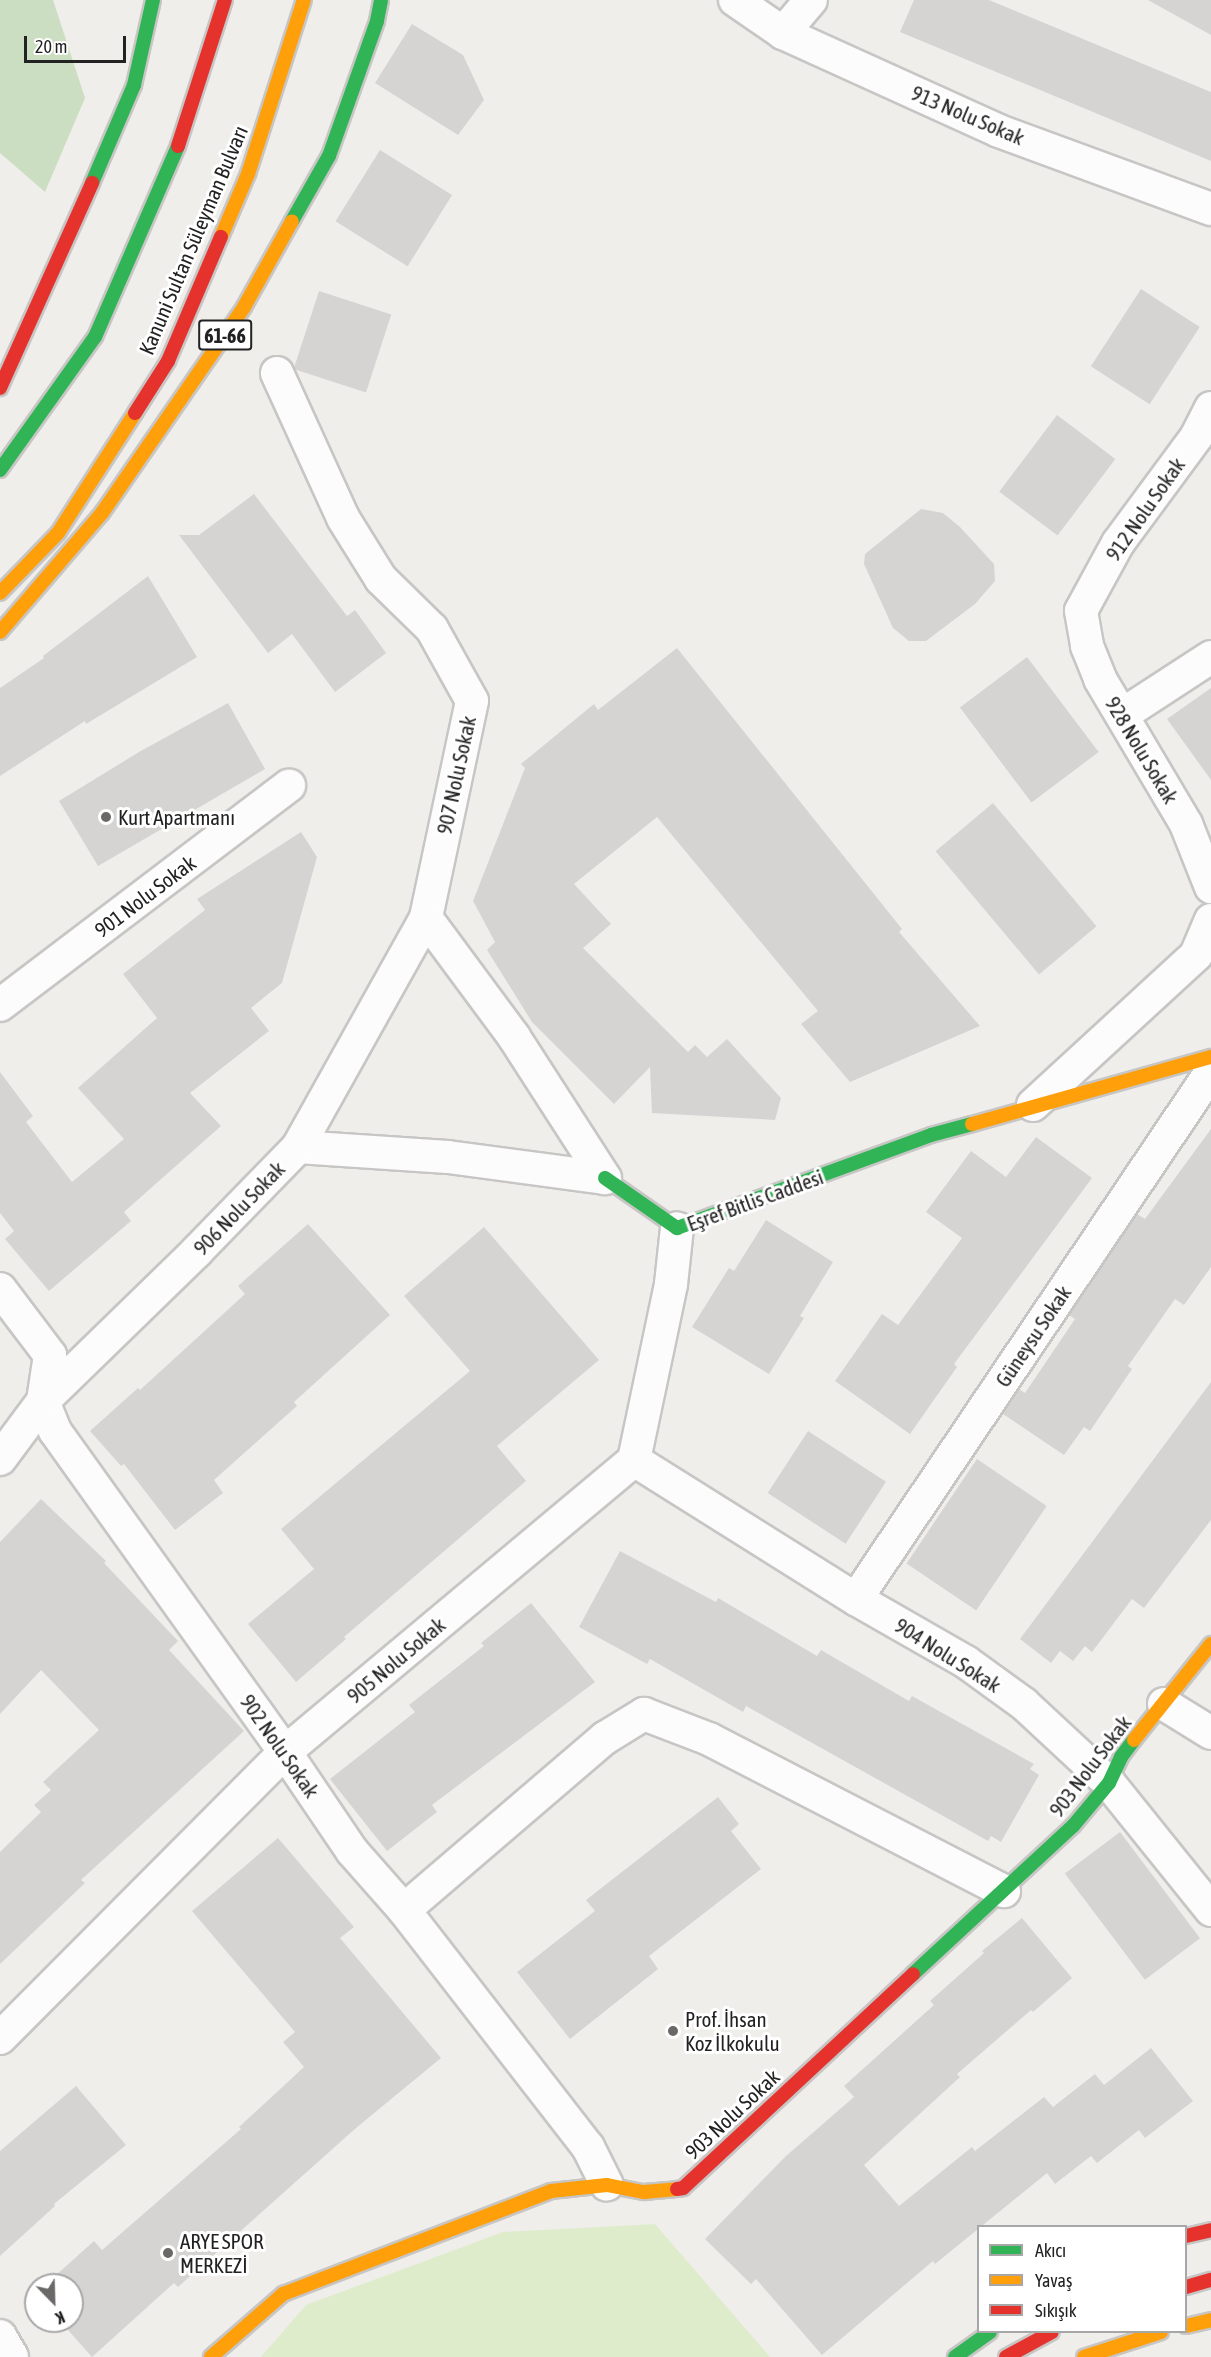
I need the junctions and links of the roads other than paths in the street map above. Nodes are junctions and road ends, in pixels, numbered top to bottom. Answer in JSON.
{"nodes":[{"id":1,"x":153,"y":0,"type":"edge"},
{"id":2,"x":225,"y":0,"type":"edge"},
{"id":3,"x":304,"y":0,"type":"edge"},
{"id":4,"x":381,"y":0,"type":"edge"},
{"id":5,"x":735,"y":0,"type":"edge"},
{"id":6,"x":811,"y":0,"type":"edge"},
{"id":7,"x":783,"y":33,"type":"junction"},
{"id":8,"x":1211,"y":209,"type":"edge"},
{"id":9,"x":277,"y":373,"type":"dead end"},
{"id":10,"x":0,"y":388,"type":"edge"},
{"id":11,"x":1211,"y":408,"type":"edge"},
{"id":12,"x":0,"y":470,"type":"edge"},
{"id":13,"x":0,"y":593,"type":"edge"},
{"id":14,"x":1081,"y":611,"type":"joint"},
{"id":15,"x":0,"y":632,"type":"edge"},
{"id":16,"x":1211,"y":657,"type":"edge"},
{"id":17,"x":1122,"y":715,"type":"junction"},
{"id":18,"x":289,"y":786,"type":"dead end"},
{"id":19,"x":1211,"y":887,"type":"edge"},
{"id":20,"x":426,"y":918,"type":"junction"},
{"id":21,"x":1211,"y":920,"type":"edge"},
{"id":22,"x":0,"y":1005,"type":"edge"},
{"id":23,"x":1211,"y":1057,"type":"edge"},
{"id":24,"x":1211,"y":1072,"type":"edge"},
{"id":25,"x":1033,"y":1105,"type":"junction"},
{"id":26,"x":298,"y":1148,"type":"junction"},
{"id":27,"x":605,"y":1178,"type":"junction"},
{"id":28,"x":677,"y":1228,"type":"junction"},
{"id":29,"x":0,"y":1289,"type":"edge"},
{"id":30,"x":43,"y":1401,"type":"junction"},
{"id":31,"x":0,"y":1459,"type":"edge"},
{"id":32,"x":634,"y":1461,"type":"junction"},
{"id":33,"x":856,"y":1599,"type":"junction"},
{"id":34,"x":1211,"y":1644,"type":"edge"},
{"id":35,"x":1164,"y":1704,"type":"junction"},
{"id":36,"x":1211,"y":1734,"type":"edge"},
{"id":37,"x":285,"y":1752,"type":"junction"},
{"id":38,"x":1109,"y":1783,"type":"junction"},
{"id":39,"x":1004,"y":1891,"type":"junction"},
{"id":40,"x":404,"y":1910,"type":"junction"},
{"id":41,"x":1211,"y":1910,"type":"edge"},
{"id":42,"x":0,"y":2038,"type":"edge"},
{"id":43,"x":607,"y":2185,"type":"junction"},
{"id":44,"x":1211,"y":2230,"type":"edge"},
{"id":45,"x":1187,"y":2236,"type":"edge"},
{"id":46,"x":1211,"y":2280,"type":"edge"},
{"id":47,"x":1187,"y":2286,"type":"edge"},
{"id":48,"x":1211,"y":2320,"type":"edge"},
{"id":49,"x":1187,"y":2326,"type":"edge"},
{"id":50,"x":987,"y":2333,"type":"edge"},
{"id":51,"x":1048,"y":2333,"type":"edge"},
{"id":52,"x":1155,"y":2333,"type":"edge"},
{"id":53,"x":0,"y":2336,"type":"edge"},
{"id":54,"x":12,"y":2357,"type":"edge"},
{"id":55,"x":211,"y":2357,"type":"edge"},
{"id":56,"x":955,"y":2357,"type":"edge"},
{"id":57,"x":1006,"y":2357,"type":"edge"},
{"id":58,"x":1084,"y":2357,"type":"edge"}],
"edges":[{"from":1,"to":10,"type":"main road"},
{"from":2,"to":12,"type":"main road"},
{"from":3,"to":13,"type":"main road","name":"Kanuni Sultan Süleyman Bulvarı","number":"61-66"},
{"from":4,"to":15,"type":"main road","number":"61-66"},
{"from":5,"to":7,"type":"street","name":"913 Nolu Sokak"},
{"from":6,"to":7,"type":"street"},
{"from":7,"to":8,"type":"street","name":"913 Nolu Sokak"},
{"from":9,"to":20,"type":"street","name":"907 Nolu Sokak"},
{"from":11,"to":14,"type":"street","name":"912 Nolu Sokak"},
{"from":14,"to":17,"type":"street","name":"928 Nolu Sokak"},
{"from":16,"to":17,"type":"street"},
{"from":17,"to":19,"type":"street","name":"928 Nolu Sokak"},
{"from":18,"to":22,"type":"street","name":"901 Nolu Sokak"},
{"from":20,"to":26,"type":"street","name":"906 Nolu Sokak"},
{"from":20,"to":27,"type":"street"},
{"from":21,"to":25,"type":"street"},
{"from":23,"to":25,"type":"main road","name":"Eşref Bitlis Caddesi"},
{"from":24,"to":33,"type":"street","name":"Güneysu Sokak"},
{"from":25,"to":28,"type":"main road","name":"Eşref Bitlis Caddesi"},
{"from":26,"to":27,"type":"street","name":"Eşref Bitlis Caddesi"},
{"from":26,"to":30,"type":"street","name":"906 Nolu Sokak"},
{"from":27,"to":28,"type":"main road","name":"Eşref Bitlis Caddesi"},
{"from":28,"to":32,"type":"street"},
{"from":29,"to":30,"type":"street"},
{"from":30,"to":31,"type":"street","name":"906 Nolu Sokak"},
{"from":30,"to":37,"type":"street","name":"902 Nolu Sokak"},
{"from":32,"to":33,"type":"street","name":"904 Nolu Sokak"},
{"from":32,"to":37,"type":"street","name":"905 Nolu Sokak"},
{"from":33,"to":38,"type":"street","name":"904 Nolu Sokak"},
{"from":34,"to":35,"type":"main road","name":"903 Nolu Sokak"},
{"from":35,"to":36,"type":"street"},
{"from":35,"to":38,"type":"main road","name":"903 Nolu Sokak"},
{"from":37,"to":40,"type":"street","name":"902 Nolu Sokak"},
{"from":37,"to":42,"type":"street","name":"905 Nolu Sokak"},
{"from":38,"to":39,"type":"main road","name":"903 Nolu Sokak"},
{"from":38,"to":41,"type":"street","name":"904 Nolu Sokak"},
{"from":39,"to":40,"type":"street"},
{"from":39,"to":43,"type":"main road","name":"903 Nolu Sokak"},
{"from":40,"to":43,"type":"street","name":"902 Nolu Sokak"},
{"from":43,"to":55,"type":"main road","name":"903 Nolu Sokak"},
{"from":44,"to":45,"type":"main road"},
{"from":46,"to":47,"type":"main road"},
{"from":48,"to":49,"type":"main road"},
{"from":50,"to":56,"type":"main road"},
{"from":51,"to":57,"type":"main road"},
{"from":52,"to":58,"type":"main road"},
{"from":53,"to":54,"type":"street"}]}
